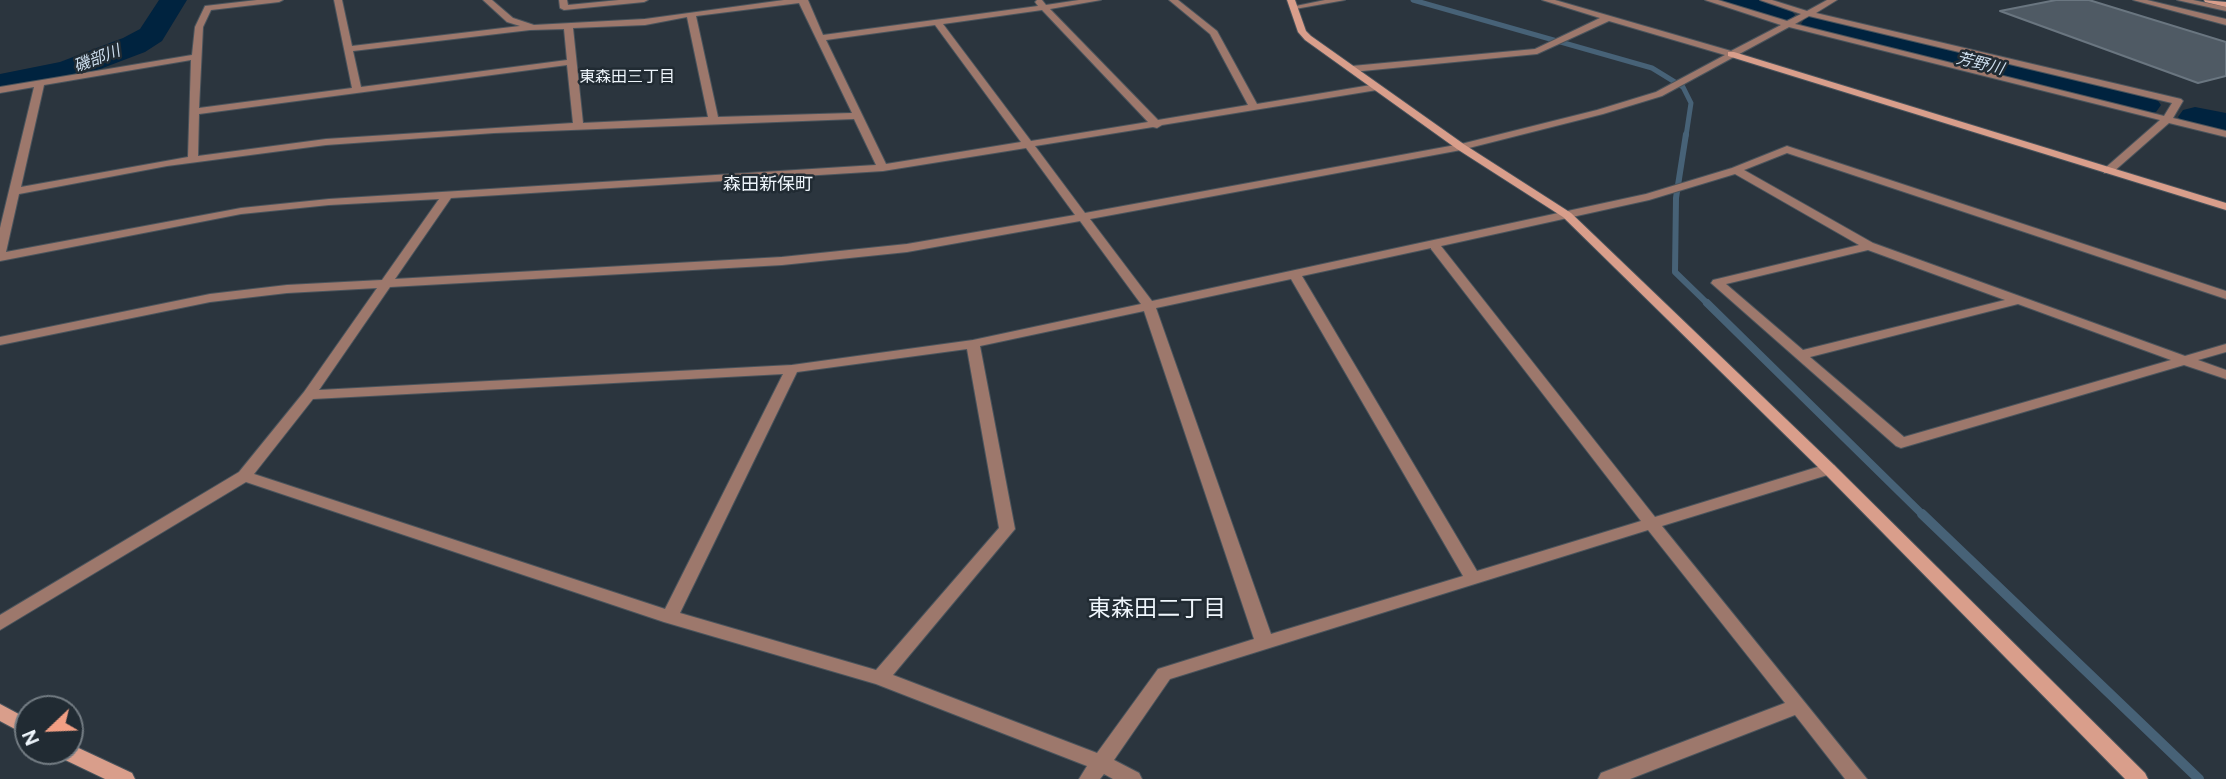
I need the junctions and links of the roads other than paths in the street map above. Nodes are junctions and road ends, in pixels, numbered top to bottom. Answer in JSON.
{"nodes":[{"id":1,"x":279,"y":0,"type":"edge"},
{"id":2,"x":338,"y":0,"type":"edge"},
{"id":3,"x":487,"y":0,"type":"edge"},
{"id":4,"x":564,"y":0,"type":"edge"},
{"id":5,"x":644,"y":0,"type":"edge"},
{"id":6,"x":803,"y":0,"type":"edge"},
{"id":7,"x":1097,"y":0,"type":"edge"},
{"id":8,"x":1173,"y":0,"type":"edge"},
{"id":9,"x":1341,"y":0,"type":"edge"},
{"id":10,"x":1546,"y":0,"type":"edge"},
{"id":11,"x":1709,"y":0,"type":"edge"},
{"id":12,"x":1765,"y":0,"type":"edge"},
{"id":13,"x":1833,"y":0,"type":"edge"},
{"id":14,"x":2137,"y":0,"type":"edge"},
{"id":15,"x":2181,"y":0,"type":"edge"},
{"id":16,"x":2208,"y":0,"type":"edge"},
{"id":17,"x":753,"y":3,"type":"edge"},
{"id":18,"x":1040,"y":4,"type":"edge"},
{"id":19,"x":1293,"y":4,"type":"edge"},
{"id":20,"x":2226,"y":7,"type":"edge"},
{"id":21,"x":1806,"y":13,"type":"junction"},
{"id":22,"x":691,"y":14,"type":"junction"},
{"id":23,"x":1608,"y":18,"type":"junction"},
{"id":24,"x":937,"y":22,"type":"junction"},
{"id":25,"x":2226,"y":22,"type":"edge"},
{"id":26,"x":1790,"y":25,"type":"junction"},
{"id":27,"x":568,"y":26,"type":"junction"},
{"id":28,"x":533,"y":27,"type":"junction"},
{"id":29,"x":821,"y":38,"type":"junction"},
{"id":30,"x":348,"y":49,"type":"junction"},
{"id":31,"x":1731,"y":54,"type":"junction"},
{"id":32,"x":196,"y":57,"type":"junction"},
{"id":33,"x":571,"y":62,"type":"junction"},
{"id":34,"x":1352,"y":69,"type":"junction"},
{"id":35,"x":40,"y":83,"type":"junction"},
{"id":36,"x":1377,"y":87,"type":"junction"},
{"id":37,"x":0,"y":90,"type":"edge"},
{"id":38,"x":357,"y":90,"type":"junction"},
{"id":39,"x":1254,"y":108,"type":"junction"},
{"id":40,"x":195,"y":111,"type":"junction"},
{"id":41,"x":858,"y":116,"type":"junction"},
{"id":42,"x":714,"y":120,"type":"junction"},
{"id":43,"x":2167,"y":120,"type":"junction"},
{"id":44,"x":1157,"y":125,"type":"junction"},
{"id":45,"x":578,"y":126,"type":"junction"},
{"id":46,"x":2226,"y":134,"type":"edge"},
{"id":47,"x":1028,"y":147,"type":"junction"},
{"id":48,"x":1461,"y":147,"type":"junction"},
{"id":49,"x":193,"y":159,"type":"junction"},
{"id":50,"x":883,"y":168,"type":"junction"},
{"id":51,"x":1736,"y":170,"type":"junction"},
{"id":52,"x":2108,"y":172,"type":"junction"},
{"id":53,"x":15,"y":192,"type":"junction"},
{"id":54,"x":448,"y":194,"type":"junction"},
{"id":55,"x":2226,"y":207,"type":"edge"},
{"id":56,"x":1567,"y":215,"type":"junction"},
{"id":57,"x":1082,"y":217,"type":"junction"},
{"id":58,"x":1435,"y":246,"type":"junction"},
{"id":59,"x":1869,"y":246,"type":"junction"},
{"id":60,"x":0,"y":255,"type":"edge"},
{"id":61,"x":1295,"y":275,"type":"junction"},
{"id":62,"x":386,"y":281,"type":"junction"},
{"id":63,"x":2226,"y":295,"type":"edge"},
{"id":64,"x":2015,"y":301,"type":"junction"},
{"id":65,"x":1149,"y":306,"type":"junction"},
{"id":66,"x":0,"y":341,"type":"edge"},
{"id":67,"x":973,"y":344,"type":"junction"},
{"id":68,"x":2226,"y":348,"type":"edge"},
{"id":69,"x":1800,"y":355,"type":"junction"},
{"id":70,"x":2186,"y":360,"type":"junction"},
{"id":71,"x":792,"y":369,"type":"junction"},
{"id":72,"x":2226,"y":375,"type":"edge"},
{"id":73,"x":309,"y":395,"type":"junction"},
{"id":74,"x":1829,"y":469,"type":"junction"},
{"id":75,"x":244,"y":476,"type":"junction"},
{"id":76,"x":1651,"y":524,"type":"junction"},
{"id":77,"x":1473,"y":578,"type":"junction"},
{"id":78,"x":670,"y":617,"type":"junction"},
{"id":79,"x":0,"y":623,"type":"edge"},
{"id":80,"x":1265,"y":643,"type":"junction"},
{"id":81,"x":880,"y":678,"type":"junction"},
{"id":82,"x":1798,"y":706,"type":"junction"},
{"id":83,"x":84,"y":760,"type":"edge"},
{"id":84,"x":1094,"y":771,"type":"edge"},
{"id":85,"x":125,"y":779,"type":"edge"},
{"id":86,"x":1132,"y":779,"type":"edge"},
{"id":87,"x":1608,"y":779,"type":"edge"},
{"id":88,"x":1857,"y":779,"type":"edge"},
{"id":89,"x":2138,"y":779,"type":"edge"}],
"edges":[{"from":1,"to":32,"type":"street"},
{"from":2,"to":30,"type":"street"},
{"from":3,"to":28,"type":"street"},
{"from":4,"to":5,"type":"street"},
{"from":6,"to":17,"type":"street"},
{"from":6,"to":29,"type":"street"},
{"from":7,"to":18,"type":"street"},
{"from":8,"to":39,"type":"street"},
{"from":9,"to":19,"type":"street"},
{"from":10,"to":23,"type":"street"},
{"from":11,"to":26,"type":"street"},
{"from":12,"to":21,"type":"street"},
{"from":13,"to":21,"type":"street"},
{"from":14,"to":25,"type":"street"},
{"from":15,"to":20,"type":"street"},
{"from":16,"to":20,"type":"street"},
{"from":17,"to":22,"type":"street"},
{"from":18,"to":24,"type":"street"},
{"from":18,"to":44,"type":"street"},
{"from":19,"to":34,"type":"street"},
{"from":21,"to":26,"type":"street"},
{"from":21,"to":43,"type":"street"},
{"from":22,"to":27,"type":"street"},
{"from":22,"to":42,"type":"street"},
{"from":23,"to":31,"type":"street"},
{"from":23,"to":34,"type":"street"},
{"from":24,"to":29,"type":"street"},
{"from":24,"to":47,"type":"street"},
{"from":26,"to":31,"type":"street"},
{"from":26,"to":43,"type":"street"},
{"from":27,"to":28,"type":"street"},
{"from":27,"to":33,"type":"street"},
{"from":28,"to":30,"type":"street"},
{"from":29,"to":41,"type":"street"},
{"from":30,"to":38,"type":"street"},
{"from":31,"to":48,"type":"street"},
{"from":31,"to":52,"type":"street"},
{"from":32,"to":35,"type":"street"},
{"from":32,"to":40,"type":"street"},
{"from":33,"to":38,"type":"street"},
{"from":33,"to":45,"type":"street"},
{"from":34,"to":36,"type":"street"},
{"from":35,"to":37,"type":"street"},
{"from":35,"to":53,"type":"street"},
{"from":36,"to":39,"type":"street"},
{"from":36,"to":48,"type":"street"},
{"from":38,"to":40,"type":"street"},
{"from":39,"to":44,"type":"street"},
{"from":40,"to":49,"type":"street"},
{"from":41,"to":42,"type":"street"},
{"from":41,"to":50,"type":"street"},
{"from":42,"to":45,"type":"street"},
{"from":43,"to":46,"type":"street"},
{"from":43,"to":52,"type":"street"},
{"from":44,"to":47,"type":"street"},
{"from":45,"to":49,"type":"street"},
{"from":47,"to":50,"type":"street"},
{"from":47,"to":57,"type":"street"},
{"from":48,"to":56,"type":"street"},
{"from":48,"to":57,"type":"street"},
{"from":49,"to":53,"type":"street"},
{"from":50,"to":54,"type":"street"},
{"from":51,"to":56,"type":"street"},
{"from":51,"to":59,"type":"street"},
{"from":51,"to":63,"type":"street"},
{"from":52,"to":55,"type":"street"},
{"from":53,"to":60,"type":"street"},
{"from":54,"to":60,"type":"street"},
{"from":54,"to":62,"type":"street"},
{"from":56,"to":58,"type":"street"},
{"from":56,"to":74,"type":"street"},
{"from":57,"to":62,"type":"street"},
{"from":57,"to":65,"type":"street"},
{"from":58,"to":61,"type":"street"},
{"from":58,"to":76,"type":"street"},
{"from":59,"to":64,"type":"street"},
{"from":59,"to":69,"type":"street"},
{"from":61,"to":65,"type":"street"},
{"from":61,"to":77,"type":"street"},
{"from":62,"to":66,"type":"street"},
{"from":62,"to":73,"type":"street"},
{"from":64,"to":69,"type":"street"},
{"from":64,"to":70,"type":"street"},
{"from":65,"to":67,"type":"street"},
{"from":65,"to":80,"type":"street"},
{"from":67,"to":71,"type":"street"},
{"from":67,"to":81,"type":"street"},
{"from":68,"to":70,"type":"street"},
{"from":69,"to":70,"type":"street"},
{"from":70,"to":72,"type":"street"},
{"from":71,"to":73,"type":"street"},
{"from":71,"to":78,"type":"street"},
{"from":73,"to":75,"type":"street"},
{"from":74,"to":76,"type":"street"},
{"from":74,"to":89,"type":"street"},
{"from":75,"to":78,"type":"street"},
{"from":75,"to":79,"type":"street"},
{"from":76,"to":77,"type":"street"},
{"from":76,"to":82,"type":"street"},
{"from":77,"to":80,"type":"street"},
{"from":78,"to":81,"type":"street"},
{"from":80,"to":84,"type":"street"},
{"from":81,"to":84,"type":"street"},
{"from":82,"to":87,"type":"street"},
{"from":82,"to":88,"type":"street"},
{"from":83,"to":85,"type":"street"},
{"from":84,"to":86,"type":"street"}]}
